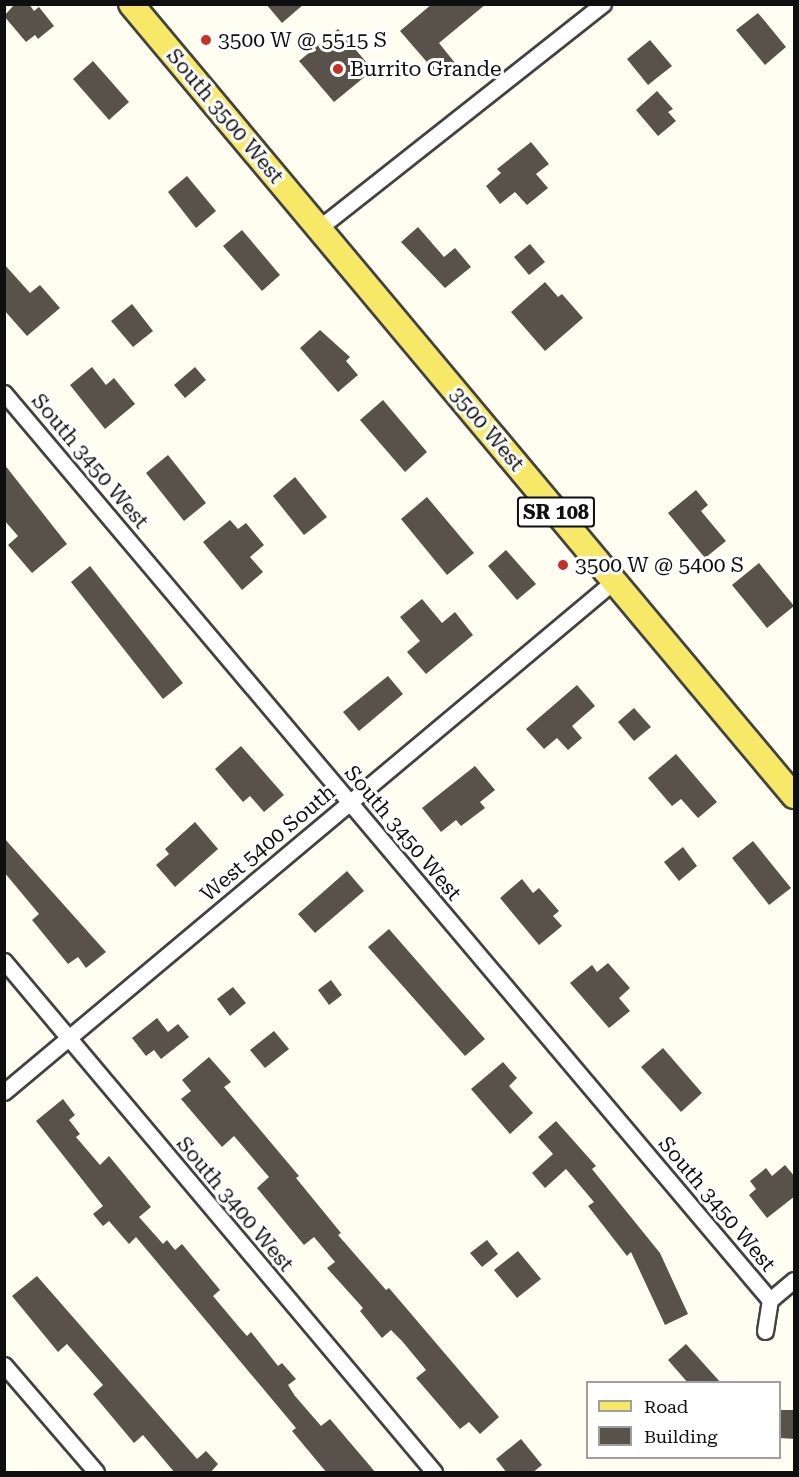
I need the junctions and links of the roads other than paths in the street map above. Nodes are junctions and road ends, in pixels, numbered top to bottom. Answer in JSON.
{"nodes":[{"id":1,"x":131,"y":4,"type":"edge"},
{"id":2,"x":603,"y":4,"type":"edge"},
{"id":3,"x":319,"y":228,"type":"junction"},
{"id":4,"x":4,"y":393,"type":"edge"},
{"id":5,"x":614,"y":581,"type":"junction"},
{"id":6,"x":792,"y":787,"type":"edge"},
{"id":7,"x":350,"y":802,"type":"junction"},
{"id":8,"x":4,"y":961,"type":"edge"},
{"id":9,"x":69,"y":1038,"type":"junction"},
{"id":10,"x":4,"y":1092,"type":"edge"},
{"id":11,"x":795,"y":1280,"type":"edge"},
{"id":12,"x":770,"y":1300,"type":"junction"},
{"id":13,"x":765,"y":1331,"type":"dead end"},
{"id":14,"x":4,"y":1365,"type":"edge"},
{"id":15,"x":96,"y":1473,"type":"edge"},
{"id":16,"x":434,"y":1473,"type":"edge"}],
"edges":[{"from":1,"to":3,"type":"main road","name":"South 3500 West","number":"SR 108"},
{"from":2,"to":3,"type":"street"},
{"from":3,"to":5,"type":"main road","name":"3500 West","number":"SR 108"},
{"from":4,"to":7,"type":"street","name":"South 3450 West"},
{"from":5,"to":6,"type":"main road","name":"3500 West","number":"SR 108"},
{"from":5,"to":7,"type":"street","name":"West 5400 South"},
{"from":7,"to":9,"type":"street","name":"West 5400 South"},
{"from":7,"to":12,"type":"street","name":"South 3450 West"},
{"from":8,"to":9,"type":"street","name":"South 3400 West"},
{"from":9,"to":10,"type":"street","name":"West 5400 South"},
{"from":9,"to":16,"type":"street","name":"South 3400 West"},
{"from":11,"to":12,"type":"street"},
{"from":12,"to":13,"type":"street"},
{"from":14,"to":15,"type":"street"}]}
